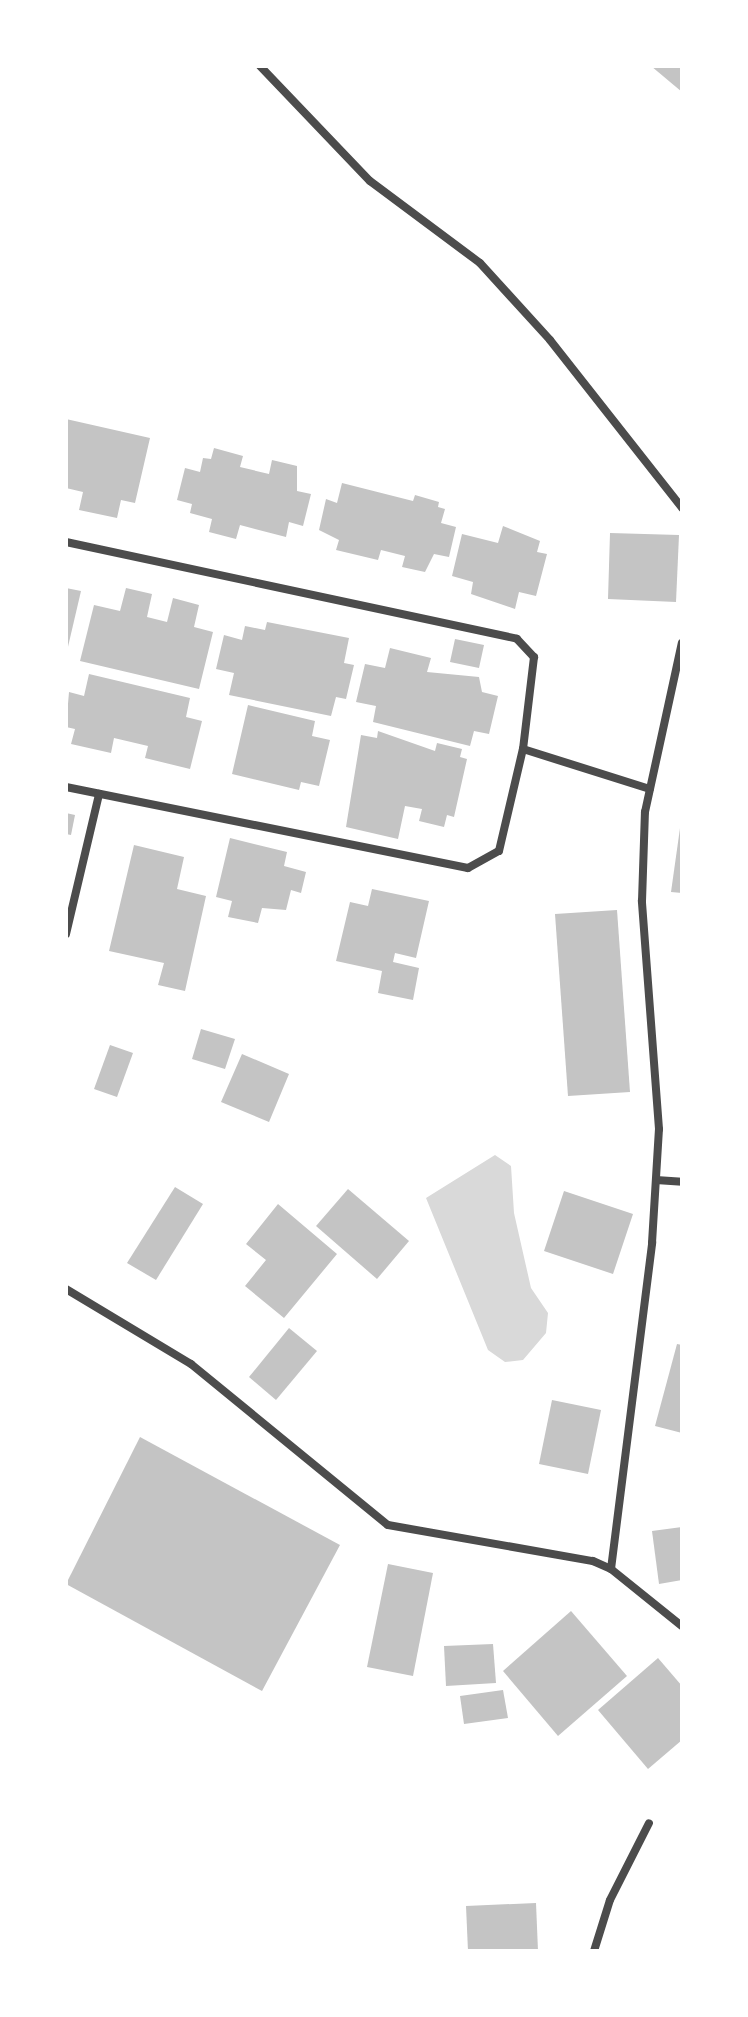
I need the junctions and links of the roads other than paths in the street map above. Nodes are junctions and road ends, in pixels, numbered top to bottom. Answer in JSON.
{"nodes":[{"id":1,"x":260,"y":66,"type":"edge"},
{"id":2,"x":682,"y":508,"type":"edge"},
{"id":3,"x":66,"y":542,"type":"edge"},
{"id":4,"x":682,"y":643,"type":"edge"},
{"id":5,"x":523,"y":749,"type":"junction"},
{"id":6,"x":66,"y":787,"type":"edge"},
{"id":7,"x":650,"y":789,"type":"junction"},
{"id":8,"x":99,"y":794,"type":"junction"},
{"id":9,"x":66,"y":934,"type":"edge"},
{"id":10,"x":656,"y":1180,"type":"junction"},
{"id":11,"x":682,"y":1182,"type":"edge"},
{"id":12,"x":66,"y":1289,"type":"edge"},
{"id":13,"x":611,"y":1569,"type":"junction"},
{"id":14,"x":682,"y":1626,"type":"edge"},
{"id":15,"x":649,"y":1823,"type":"dead end"},
{"id":16,"x":594,"y":1951,"type":"edge"}],
"edges":[{"from":1,"to":2,"type":"street"},
{"from":3,"to":5,"type":"street"},
{"from":4,"to":7,"type":"street"},
{"from":5,"to":7,"type":"street"},
{"from":5,"to":8,"type":"street"},
{"from":6,"to":8,"type":"street"},
{"from":7,"to":10,"type":"street"},
{"from":8,"to":9,"type":"street"},
{"from":10,"to":11,"type":"street"},
{"from":10,"to":13,"type":"street"},
{"from":12,"to":13,"type":"street"},
{"from":13,"to":14,"type":"street"},
{"from":15,"to":16,"type":"street"}]}
